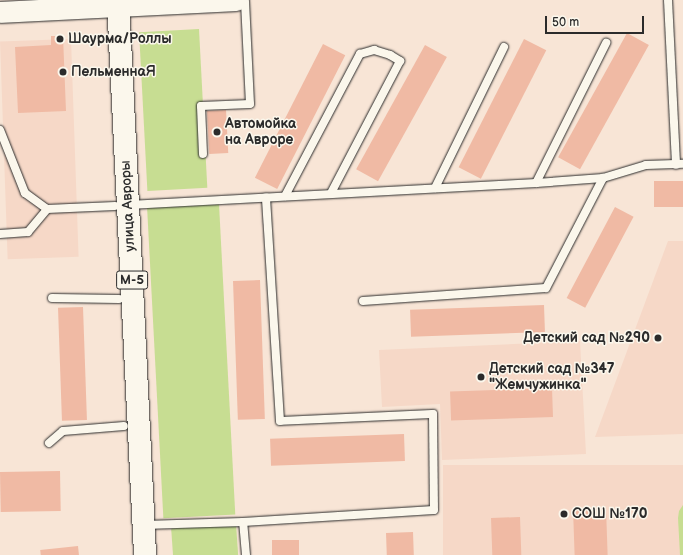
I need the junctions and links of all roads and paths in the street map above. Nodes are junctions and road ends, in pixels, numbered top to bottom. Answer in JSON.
{"nodes":[{"id":1,"x":236,"y":0,"type":"edge"},
{"id":2,"x":244,"y":0,"type":"edge"},
{"id":3,"x":668,"y":0,"type":"edge"},
{"id":4,"x":112,"y":3,"type":"edge"},
{"id":5,"x":55,"y":4,"type":"edge"},
{"id":6,"x":0,"y":12,"type":"edge"},
{"id":7,"x":606,"y":43,"type":"dead end"},
{"id":8,"x":504,"y":46,"type":"dead end"},
{"id":9,"x":0,"y":130,"type":"edge"},
{"id":10,"x":203,"y":154,"type":"dead end"},
{"id":11,"x":680,"y":164,"type":"edge"},
{"id":12,"x":604,"y":178,"type":"junction"},
{"id":13,"x":536,"y":183,"type":"junction"},
{"id":14,"x":435,"y":188,"type":"junction"},
{"id":15,"x":332,"y":193,"type":"junction"},
{"id":16,"x":284,"y":196,"type":"junction"},
{"id":17,"x":266,"y":197,"type":"junction"},
{"id":18,"x":121,"y":206,"type":"junction"},
{"id":19,"x":47,"y":209,"type":"junction"},
{"id":20,"x":0,"y":234,"type":"edge"},
{"id":21,"x":52,"y":298,"type":"dead end"},
{"id":22,"x":119,"y":299,"type":"junction"},
{"id":23,"x":363,"y":301,"type":"dead end"},
{"id":24,"x":124,"y":426,"type":"junction"},
{"id":25,"x":49,"y":443,"type":"dead end"},
{"id":26,"x":243,"y":522,"type":"junction"},
{"id":27,"x":144,"y":525,"type":"junction"},
{"id":28,"x":130,"y":555,"type":"edge"},
{"id":29,"x":145,"y":555,"type":"edge"},
{"id":30,"x":246,"y":555,"type":"edge"}],
"edges":[{"from":1,"to":4,"type":"main road"},
{"from":2,"to":10,"type":"lane"},
{"from":3,"to":11,"type":"lane"},
{"from":4,"to":5,"type":"main road"},
{"from":4,"to":18,"type":"main road","name":"улица Авроры","number":"М-5"},
{"from":5,"to":6,"type":"main road"},
{"from":7,"to":13,"type":"lane"},
{"from":8,"to":14,"type":"lane"},
{"from":9,"to":19,"type":"lane"},
{"from":11,"to":12,"type":"lane"},
{"from":12,"to":13,"type":"lane"},
{"from":12,"to":23,"type":"lane"},
{"from":13,"to":14,"type":"lane"},
{"from":14,"to":15,"type":"lane"},
{"from":15,"to":16,"type":"lane"},
{"from":15,"to":16,"type":"lane"},
{"from":16,"to":17,"type":"lane"},
{"from":17,"to":18,"type":"lane"},
{"from":17,"to":26,"type":"lane"},
{"from":18,"to":19,"type":"lane"},
{"from":18,"to":22,"type":"main road","name":"улица Авроры","number":"М-5"},
{"from":18,"to":27,"type":"main road","name":"улица Авроры","number":"М-5"},
{"from":19,"to":20,"type":"lane"},
{"from":21,"to":22,"type":"lane"},
{"from":22,"to":24,"type":"main road","name":"улица Авроры","number":"М-5"},
{"from":24,"to":25,"type":"lane"},
{"from":24,"to":28,"type":"main road","name":"улица Авроры","number":"М-5"},
{"from":26,"to":27,"type":"lane"},
{"from":26,"to":30,"type":"lane"},
{"from":27,"to":29,"type":"main road","name":"улица Авроры","number":"М-5"}]}
